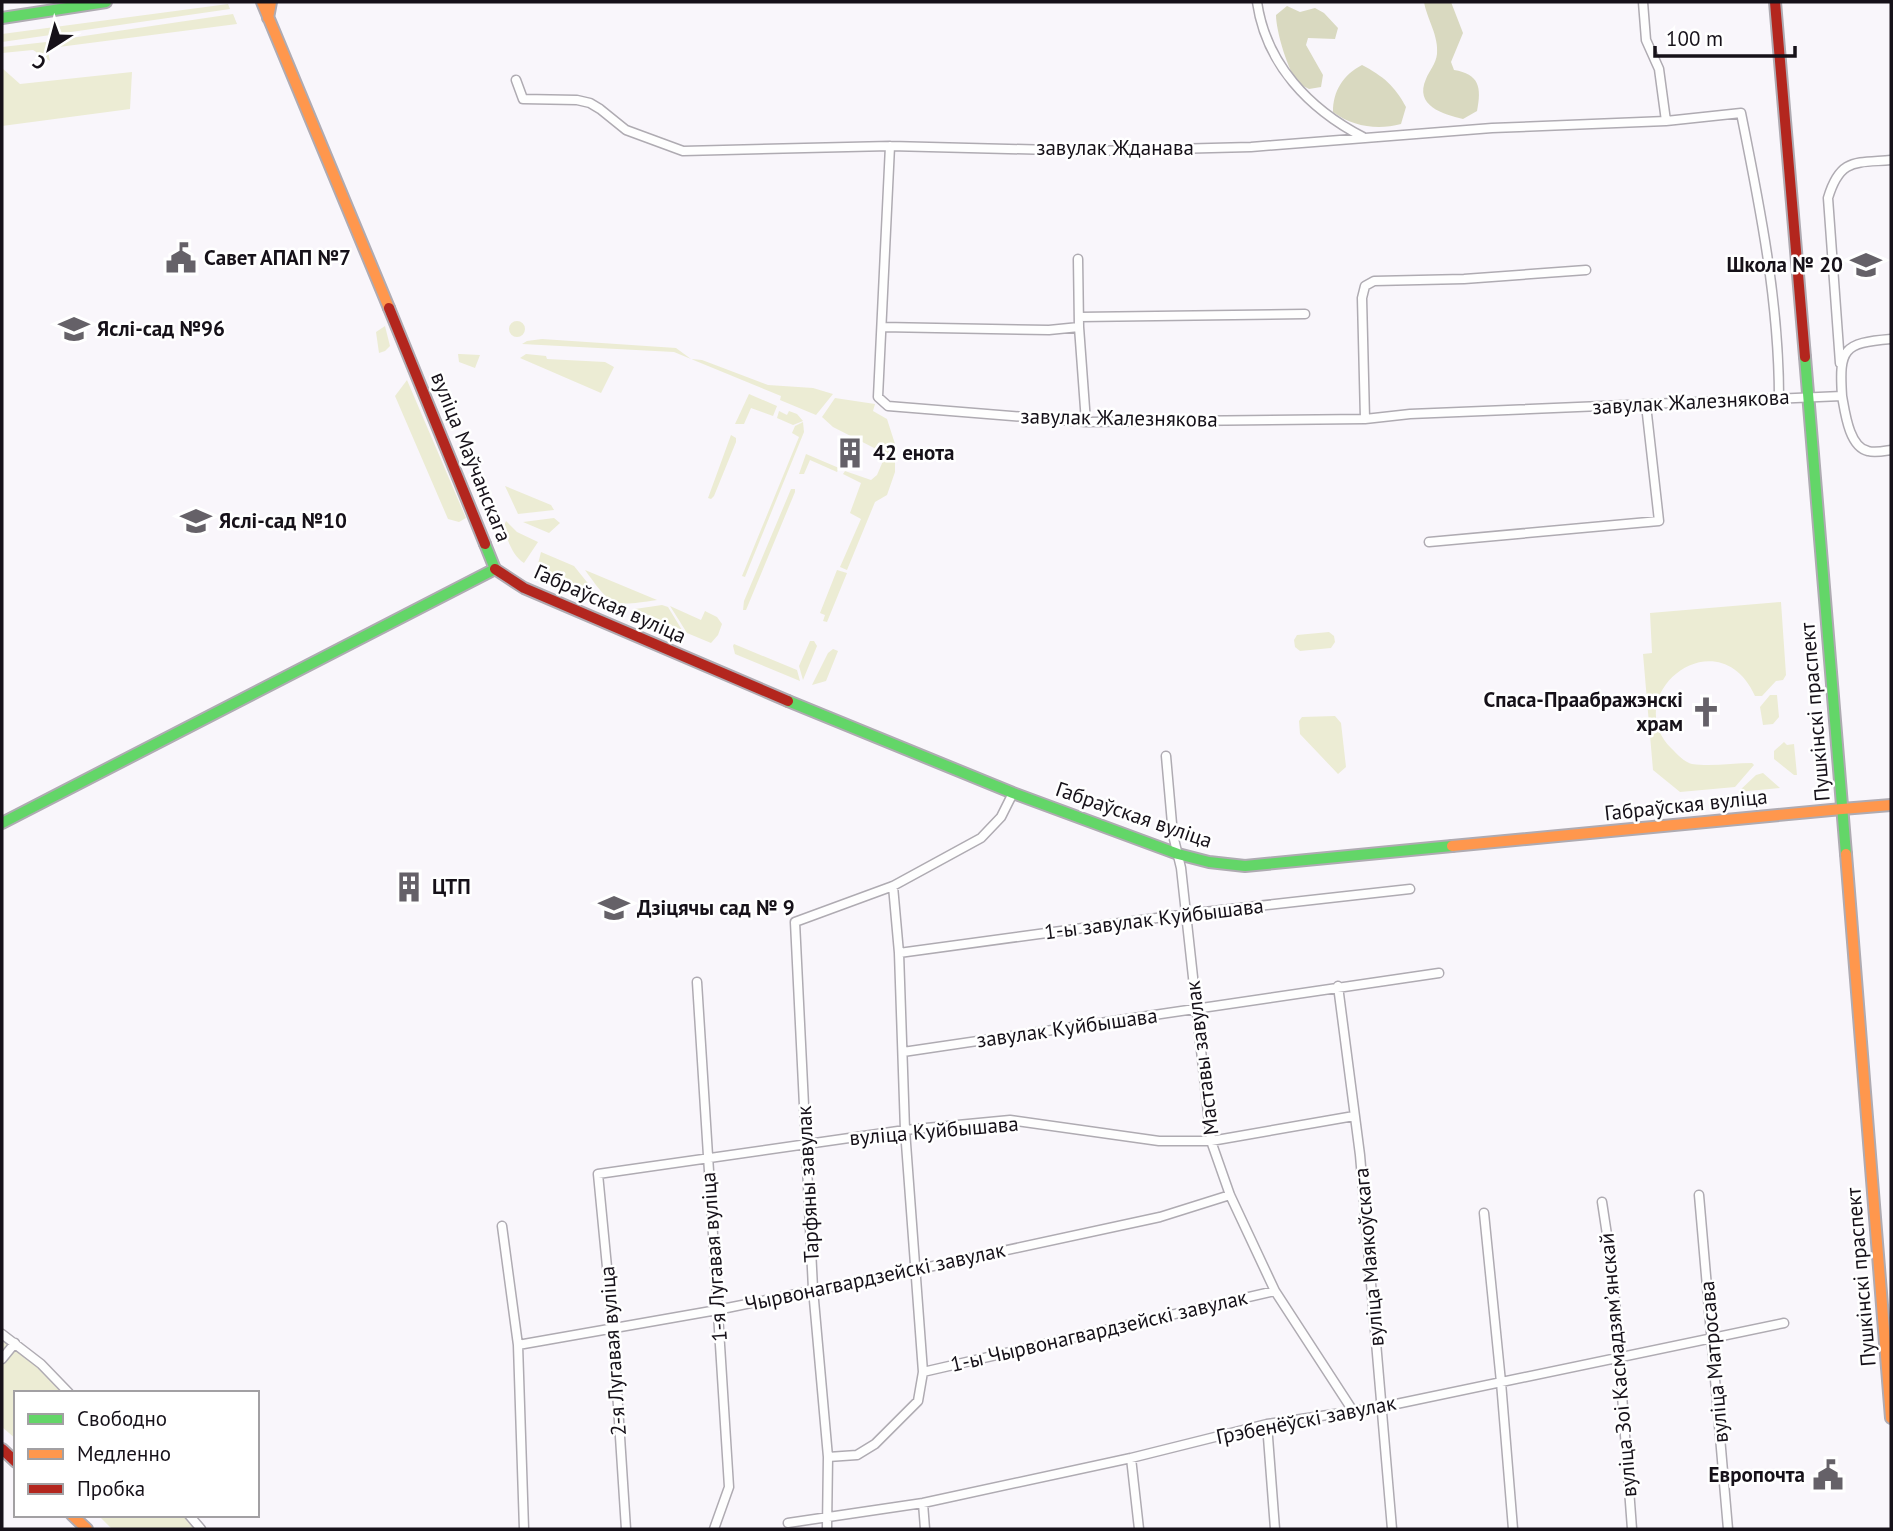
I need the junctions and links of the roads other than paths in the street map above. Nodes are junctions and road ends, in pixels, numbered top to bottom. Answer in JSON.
{"nodes":[{"id":1,"x":106,"y":2,"type":"edge"},
{"id":2,"x":262,"y":2,"type":"edge"},
{"id":3,"x":271,"y":2,"type":"edge"},
{"id":4,"x":1257,"y":2,"type":"edge"},
{"id":5,"x":1643,"y":2,"type":"edge"},
{"id":6,"x":1775,"y":2,"type":"edge"},
{"id":7,"x":2,"y":18,"type":"edge"},
{"id":8,"x":268,"y":18,"type":"junction"},
{"id":9,"x":516,"y":80,"type":"dead end"},
{"id":10,"x":1666,"y":121,"type":"junction"},
{"id":11,"x":1364,"y":138,"type":"junction"},
{"id":12,"x":890,"y":146,"type":"junction"},
{"id":13,"x":1891,"y":160,"type":"edge"},
{"id":14,"x":1078,"y":259,"type":"dead end"},
{"id":15,"x":1586,"y":270,"type":"dead end"},
{"id":16,"x":1305,"y":314,"type":"dead end"},
{"id":17,"x":1079,"y":317,"type":"junction"},
{"id":18,"x":882,"y":327,"type":"junction"},
{"id":19,"x":1079,"y":327,"type":"junction"},
{"id":20,"x":1891,"y":339,"type":"edge"},
{"id":21,"x":1840,"y":363,"type":"junction"},
{"id":22,"x":1809,"y":396,"type":"junction"},
{"id":23,"x":1842,"y":396,"type":"junction"},
{"id":24,"x":1779,"y":398,"type":"junction"},
{"id":25,"x":1646,"y":405,"type":"junction"},
{"id":26,"x":1364,"y":419,"type":"junction"},
{"id":27,"x":1086,"y":422,"type":"junction"},
{"id":28,"x":1891,"y":450,"type":"edge"},
{"id":29,"x":1429,"y":542,"type":"dead end"},
{"id":30,"x":495,"y":569,"type":"junction"},
{"id":31,"x":1166,"y":756,"type":"dead end"},
{"id":32,"x":1013,"y":793,"type":"junction"},
{"id":33,"x":1891,"y":805,"type":"edge"},
{"id":34,"x":1842,"y":809,"type":"junction"},
{"id":35,"x":2,"y":824,"type":"edge"},
{"id":36,"x":1178,"y":854,"type":"junction"},
{"id":37,"x":893,"y":886,"type":"junction"},
{"id":38,"x":1410,"y":889,"type":"dead end"},
{"id":39,"x":1186,"y":914,"type":"junction"},
{"id":40,"x":899,"y":953,"type":"junction"},
{"id":41,"x":1439,"y":973,"type":"dead end"},
{"id":42,"x":697,"y":982,"type":"dead end"},
{"id":43,"x":1338,"y":986,"type":"junction"},
{"id":44,"x":1196,"y":1009,"type":"junction"},
{"id":45,"x":903,"y":1052,"type":"junction"},
{"id":46,"x":1354,"y":1116,"type":"junction"},
{"id":47,"x":905,"y":1130,"type":"junction"},
{"id":48,"x":1211,"y":1141,"type":"junction"},
{"id":49,"x":806,"y":1144,"type":"junction"},
{"id":50,"x":707,"y":1160,"type":"junction"},
{"id":51,"x":598,"y":1174,"type":"joint"},
{"id":52,"x":1230,"y":1195,"type":"junction"},
{"id":53,"x":1699,"y":1195,"type":"dead end"},
{"id":54,"x":1602,"y":1202,"type":"dead end"},
{"id":55,"x":1484,"y":1213,"type":"dead end"},
{"id":56,"x":502,"y":1226,"type":"dead end"},
{"id":57,"x":915,"y":1270,"type":"junction"},
{"id":58,"x":813,"y":1289,"type":"junction"},
{"id":59,"x":1275,"y":1291,"type":"junction"},
{"id":60,"x":717,"y":1310,"type":"junction"},
{"id":61,"x":1784,"y":1323,"type":"dead end"},
{"id":62,"x":613,"y":1329,"type":"junction"},
{"id":63,"x":2,"y":1334,"type":"edge"},
{"id":64,"x":1712,"y":1337,"type":"junction"},
{"id":65,"x":15,"y":1343,"type":"junction"},
{"id":66,"x":517,"y":1345,"type":"junction"},
{"id":67,"x":1619,"y":1356,"type":"junction"},
{"id":68,"x":2,"y":1359,"type":"edge"},
{"id":69,"x":923,"y":1371,"type":"junction"},
{"id":70,"x":1501,"y":1382,"type":"junction"},
{"id":71,"x":67,"y":1391,"type":"edge"},
{"id":72,"x":1382,"y":1407,"type":"junction"},
{"id":73,"x":1353,"y":1411,"type":"junction"},
{"id":74,"x":1891,"y":1418,"type":"edge"},
{"id":75,"x":1267,"y":1424,"type":"junction"},
{"id":76,"x":828,"y":1457,"type":"junction"},
{"id":77,"x":1131,"y":1458,"type":"junction"},
{"id":78,"x":923,"y":1503,"type":"junction"},
{"id":79,"x":74,"y":1517,"type":"edge"},
{"id":80,"x":827,"y":1517,"type":"junction"},
{"id":81,"x":788,"y":1523,"type":"dead end"},
{"id":82,"x":87,"y":1529,"type":"edge"},
{"id":83,"x":524,"y":1529,"type":"edge"},
{"id":84,"x":626,"y":1529,"type":"edge"},
{"id":85,"x":713,"y":1529,"type":"edge"},
{"id":86,"x":827,"y":1529,"type":"edge"},
{"id":87,"x":925,"y":1529,"type":"edge"},
{"id":88,"x":1139,"y":1529,"type":"edge"},
{"id":89,"x":1275,"y":1529,"type":"edge"},
{"id":90,"x":1392,"y":1529,"type":"edge"},
{"id":91,"x":1513,"y":1529,"type":"edge"},
{"id":92,"x":1632,"y":1529,"type":"edge"},
{"id":93,"x":1728,"y":1529,"type":"edge"}],
"edges":[{"from":1,"to":7,"type":"main road"},
{"from":2,"to":8,"type":"main road","name":"вуліца Маўчанскага"},
{"from":3,"to":8,"type":"main road"},
{"from":4,"to":11,"type":"street"},
{"from":5,"to":10,"type":"street"},
{"from":6,"to":22,"type":"main road","name":"Пушкінскі праспект"},
{"from":8,"to":30,"type":"main road","name":"вуліца Маўчанскага"},
{"from":9,"to":12,"type":"street","name":"завулак Жданава"},
{"from":10,"to":11,"type":"street","name":"завулак Жданава"},
{"from":10,"to":24,"type":"street","name":"завулак Жданава"},
{"from":11,"to":12,"type":"street","name":"завулак Жданава"},
{"from":12,"to":18,"type":"street"},
{"from":13,"to":21,"type":"street"},
{"from":14,"to":17,"type":"street"},
{"from":15,"to":26,"type":"street"},
{"from":16,"to":17,"type":"street"},
{"from":17,"to":19,"type":"street"},
{"from":18,"to":19,"type":"street"},
{"from":18,"to":27,"type":"street","name":"завулак Жалезнякова"},
{"from":19,"to":27,"type":"street"},
{"from":20,"to":21,"type":"street"},
{"from":21,"to":23,"type":"street"},
{"from":22,"to":23,"type":"street","name":"завулак Жалезнякова"},
{"from":22,"to":24,"type":"street","name":"завулак Жалезнякова"},
{"from":22,"to":34,"type":"main road","name":"Пушкінскі праспект"},
{"from":23,"to":28,"type":"street"},
{"from":24,"to":25,"type":"street","name":"завулак Жалезнякова"},
{"from":25,"to":26,"type":"street","name":"завулак Жалезнякова"},
{"from":25,"to":29,"type":"street"},
{"from":26,"to":27,"type":"street","name":"завулак Жалезнякова"},
{"from":30,"to":32,"type":"main road","name":"Габраўская вуліца"},
{"from":30,"to":35,"type":"main road","name":"вуліца Маўчанскага"},
{"from":31,"to":36,"type":"street","name":"Маставы завулак"},
{"from":32,"to":36,"type":"main road","name":"Габраўская вуліца"},
{"from":32,"to":37,"type":"street"},
{"from":33,"to":34,"type":"main road","name":"Габраўская вуліца"},
{"from":34,"to":36,"type":"main road","name":"Габраўская вуліца"},
{"from":34,"to":74,"type":"main road","name":"Пушкінскі праспект"},
{"from":36,"to":39,"type":"street","name":"Маставы завулак"},
{"from":37,"to":40,"type":"street"},
{"from":37,"to":49,"type":"street","name":"Тарфяны завулак"},
{"from":38,"to":39,"type":"street","name":"1-ы завулак Куйбышава"},
{"from":39,"to":40,"type":"street","name":"1-ы завулак Куйбышава"},
{"from":39,"to":44,"type":"street","name":"Маставы завулак"},
{"from":40,"to":45,"type":"street"},
{"from":41,"to":43,"type":"street","name":"завулак Куйбышава"},
{"from":42,"to":50,"type":"street","name":"1-я Лугавая вуліца"},
{"from":43,"to":44,"type":"street","name":"завулак Куйбышава"},
{"from":43,"to":46,"type":"street","name":"вуліца Маякоўскага"},
{"from":44,"to":45,"type":"street","name":"завулак Куйбышава"},
{"from":44,"to":48,"type":"street","name":"Маставы завулак"},
{"from":45,"to":47,"type":"street"},
{"from":46,"to":48,"type":"street","name":"вуліца Куйбышава"},
{"from":46,"to":72,"type":"street","name":"вуліца Маякоўскага"},
{"from":47,"to":48,"type":"street","name":"вуліца Куйбышава"},
{"from":47,"to":49,"type":"street","name":"вуліца Куйбышава"},
{"from":47,"to":57,"type":"street"},
{"from":48,"to":52,"type":"street","name":"Маставы завулак"},
{"from":49,"to":50,"type":"street","name":"вуліца Куйбышава"},
{"from":49,"to":58,"type":"street","name":"Тарфяны завулак"},
{"from":50,"to":51,"type":"street","name":"вуліца Куйбышава"},
{"from":50,"to":60,"type":"street","name":"1-я Лугавая вуліца"},
{"from":51,"to":62,"type":"street","name":"2-я Лугавая вуліца"},
{"from":52,"to":57,"type":"street","name":"Чырвонагвардзейскі завулак"},
{"from":52,"to":59,"type":"street","name":"Маставы завулак"},
{"from":53,"to":64,"type":"street","name":"вуліца Матросава"},
{"from":54,"to":67,"type":"street","name":"вуліца Зоі Касмадзямʼянскай"},
{"from":55,"to":70,"type":"street"},
{"from":56,"to":66,"type":"street"},
{"from":57,"to":58,"type":"street","name":"Чырвонагвардзейскі завулак"},
{"from":57,"to":69,"type":"street"},
{"from":58,"to":60,"type":"street","name":"Чырвонагвардзейскі завулак"},
{"from":58,"to":76,"type":"street","name":"Тарфяны завулак"},
{"from":59,"to":69,"type":"street","name":"1-ы Чырвонагвардзейскі завулак"},
{"from":59,"to":73,"type":"street","name":"Маставы завулак"},
{"from":60,"to":62,"type":"street","name":"Чырвонагвардзейскі завулак"},
{"from":60,"to":85,"type":"street","name":"1-я Лугавая вуліца"},
{"from":61,"to":64,"type":"street","name":"Грэбенёўскі завулак"},
{"from":62,"to":66,"type":"street","name":"Чырвонагвардзейскі завулак"},
{"from":62,"to":84,"type":"street","name":"2-я Лугавая вуліца"},
{"from":63,"to":65,"type":"street"},
{"from":64,"to":67,"type":"street","name":"Грэбенёўскі завулак"},
{"from":64,"to":93,"type":"street","name":"вуліца Матросава"},
{"from":65,"to":68,"type":"street"},
{"from":65,"to":71,"type":"street"},
{"from":66,"to":83,"type":"street"},
{"from":67,"to":70,"type":"street","name":"Грэбенёўскі завулак"},
{"from":67,"to":92,"type":"street","name":"вуліца Зоі Касмадзямʼянскай"},
{"from":69,"to":76,"type":"street"},
{"from":70,"to":72,"type":"street","name":"Грэбенёўскі завулак"},
{"from":70,"to":91,"type":"street"},
{"from":72,"to":73,"type":"street","name":"Грэбенёўскі завулак"},
{"from":72,"to":90,"type":"street","name":"вуліца Маякоўскага"},
{"from":73,"to":75,"type":"street","name":"Грэбенёўскі завулак"},
{"from":75,"to":77,"type":"street","name":"Грэбенёўскі завулак"},
{"from":75,"to":89,"type":"street"},
{"from":76,"to":80,"type":"street","name":"Тарфяны завулак"},
{"from":77,"to":78,"type":"street","name":"Грэбенёўскі завулак"},
{"from":77,"to":88,"type":"street"},
{"from":78,"to":80,"type":"street","name":"Грэбенёўскі завулак"},
{"from":78,"to":87,"type":"street"},
{"from":79,"to":82,"type":"main road"},
{"from":80,"to":81,"type":"street","name":"Грэбенёўскі завулак"},
{"from":80,"to":86,"type":"street","name":"Тарфяны завулак"}]}
